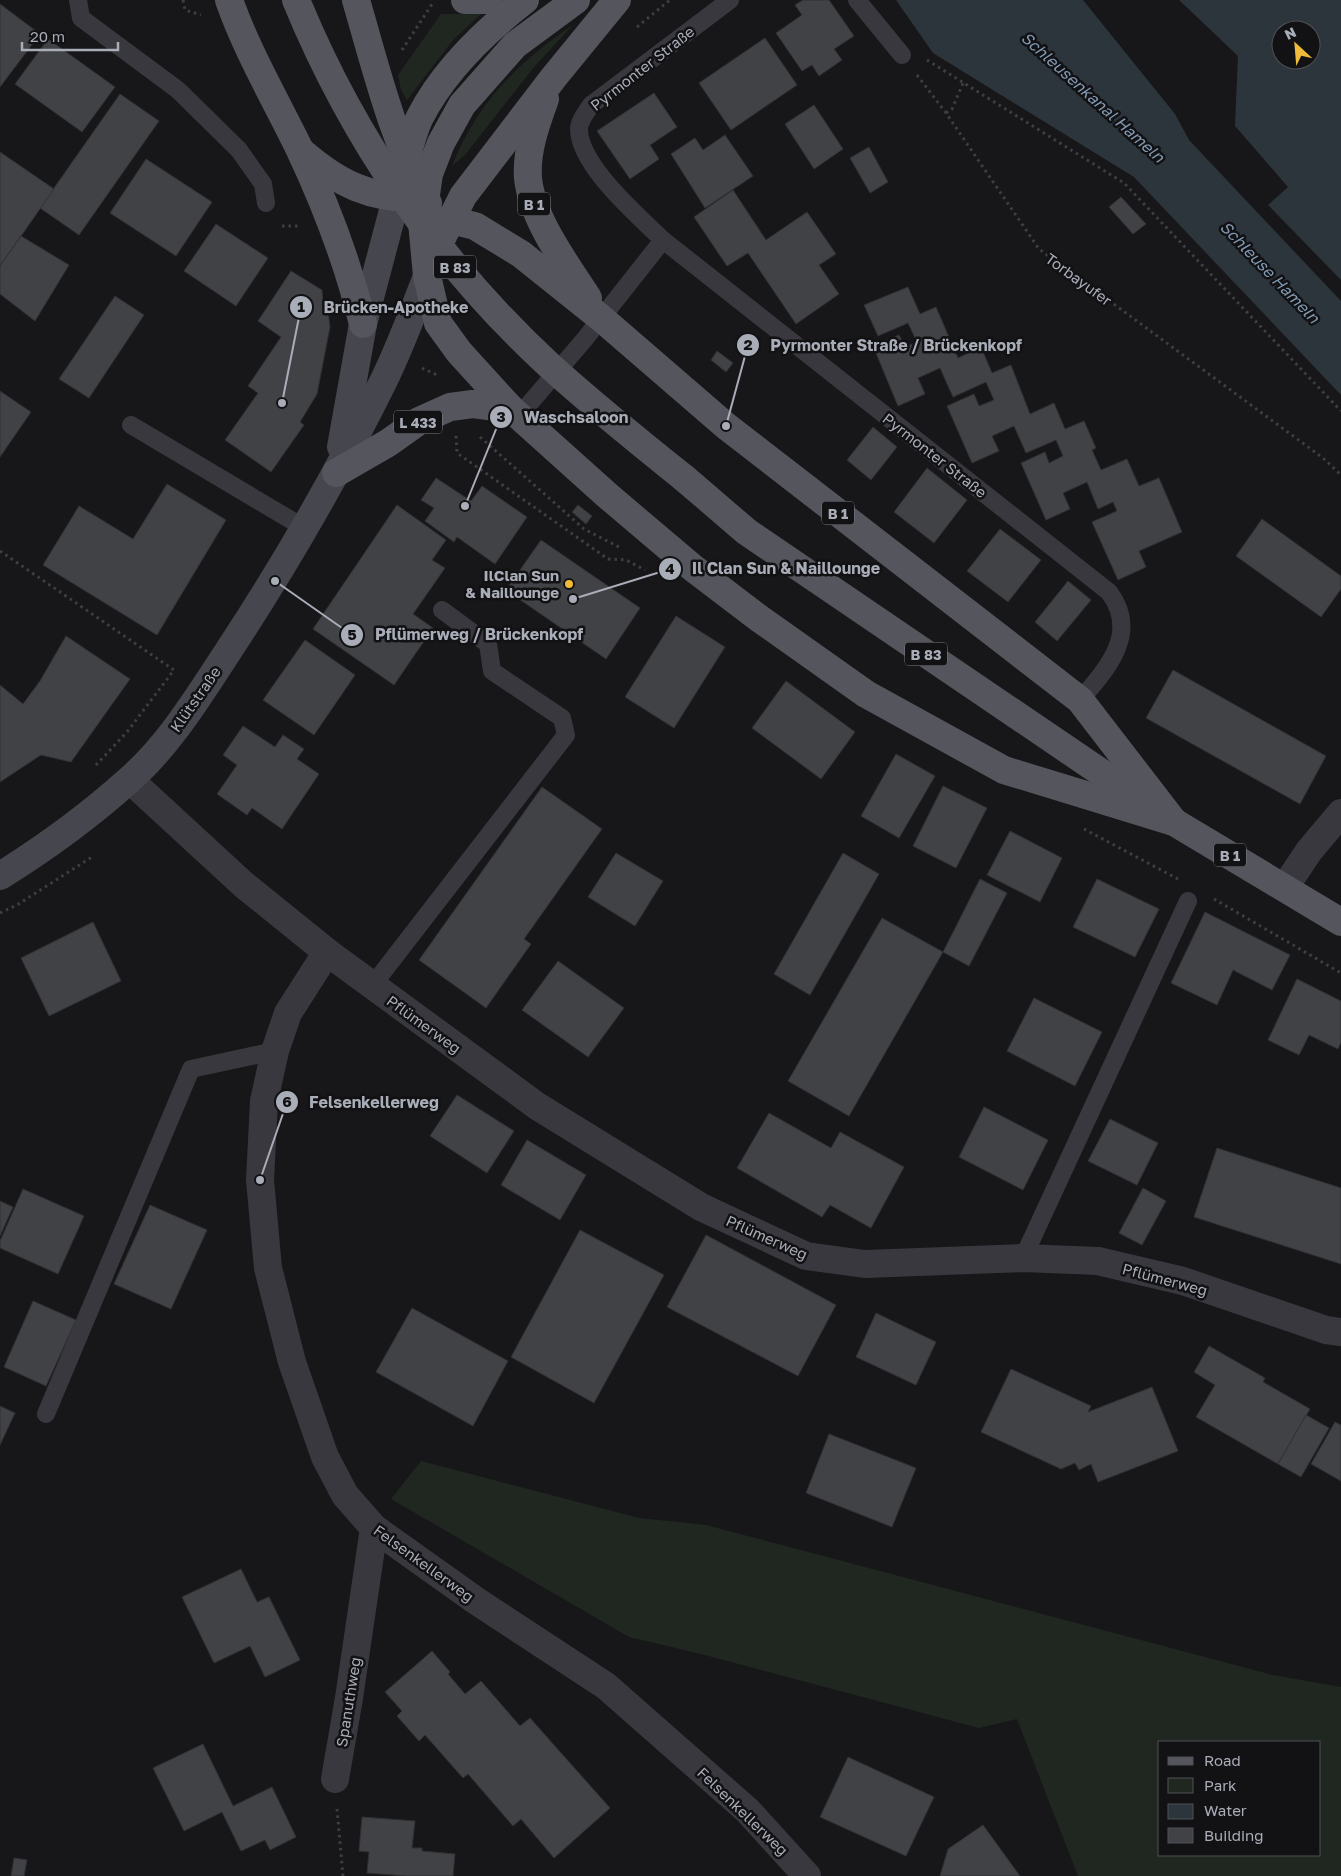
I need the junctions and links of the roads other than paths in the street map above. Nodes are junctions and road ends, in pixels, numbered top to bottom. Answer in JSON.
{"nodes":[{"id":1,"x":78,"y":0,"type":"edge"},
{"id":2,"x":296,"y":0,"type":"edge"},
{"id":3,"x":356,"y":0,"type":"edge"},
{"id":4,"x":465,"y":0,"type":"edge"},
{"id":5,"x":488,"y":0,"type":"edge"},
{"id":6,"x":525,"y":0,"type":"edge"},
{"id":7,"x":576,"y":0,"type":"edge"},
{"id":8,"x":617,"y":0,"type":"edge"},
{"id":9,"x":730,"y":0,"type":"edge"},
{"id":10,"x":857,"y":0,"type":"edge"},
{"id":11,"x":225,"y":2,"type":"edge"},
{"id":12,"x":902,"y":55,"type":"road end"},
{"id":13,"x":554,"y":77,"type":"junction"},
{"id":14,"x":300,"y":149,"type":"junction"},
{"id":15,"x":406,"y":161,"type":"junction"},
{"id":16,"x":384,"y":196,"type":"junction"},
{"id":17,"x":266,"y":203,"type":"dead end"},
{"id":18,"x":433,"y":215,"type":"junction"},
{"id":19,"x":663,"y":240,"type":"junction"},
{"id":20,"x":383,"y":247,"type":"junction"},
{"id":21,"x":432,"y":264,"type":"junction"},
{"id":22,"x":364,"y":282,"type":"junction"},
{"id":23,"x":601,"y":318,"type":"junction"},
{"id":24,"x":514,"y":413,"type":"junction"},
{"id":25,"x":131,"y":425,"type":"dead end"},
{"id":26,"x":336,"y":473,"type":"junction"},
{"id":27,"x":306,"y":528,"type":"junction"},
{"id":28,"x":442,"y":610,"type":"dead end"},
{"id":29,"x":1080,"y":700,"type":"junction"},
{"id":30,"x":130,"y":780,"type":"junction"},
{"id":31,"x":1341,"y":813,"type":"edge"},
{"id":32,"x":1174,"y":822,"type":"junction"},
{"id":33,"x":0,"y":876,"type":"edge"},
{"id":34,"x":1285,"y":887,"type":"junction"},
{"id":35,"x":1188,"y":902,"type":"dead end"},
{"id":36,"x":1341,"y":922,"type":"edge"},
{"id":37,"x":327,"y":952,"type":"junction"},
{"id":38,"x":372,"y":986,"type":"junction"},
{"id":39,"x":275,"y":1052,"type":"junction"},
{"id":40,"x":1023,"y":1258,"type":"junction"},
{"id":41,"x":1341,"y":1332,"type":"edge"},
{"id":42,"x":46,"y":1414,"type":"dead end"},
{"id":43,"x":374,"y":1528,"type":"junction"},
{"id":44,"x":335,"y":1779,"type":"road end"},
{"id":45,"x":807,"y":1876,"type":"edge"}],
"edges":[{"from":1,"to":17,"type":"lane"},
{"from":2,"to":32,"type":"main road","number":"B 83","bridge":true},
{"from":3,"to":15,"type":"main road"},
{"from":4,"to":5,"type":"main road"},
{"from":6,"to":15,"type":"main road"},
{"from":7,"to":18,"type":"main road","number":"B 1"},
{"from":8,"to":13,"type":"main road","number":"B 1"},
{"from":9,"to":19,"type":"lane","name":"Pyrmonter Straße"},
{"from":10,"to":12,"type":"lane"},
{"from":11,"to":14,"type":"main road"},
{"from":13,"to":18,"type":"main road","number":"B 1"},
{"from":13,"to":23,"type":"main road","number":"B 1"},
{"from":14,"to":16,"type":"main road"},
{"from":14,"to":22,"type":"main road"},
{"from":15,"to":16,"type":"main road"},
{"from":15,"to":18,"type":"main road"},
{"from":16,"to":18,"type":"main road"},
{"from":16,"to":20,"type":"main road"},
{"from":18,"to":20,"type":"main road"},
{"from":18,"to":21,"type":"main road","number":"B 1"},
{"from":18,"to":23,"type":"main road"},
{"from":19,"to":23,"type":"lane"},
{"from":19,"to":29,"type":"lane","name":"Pyrmonter Straße"},
{"from":20,"to":22,"type":"main road"},
{"from":21,"to":24,"type":"main road","number":"B 1"},
{"from":21,"to":26,"type":"main road","name":"Klütstraße"},
{"from":22,"to":26,"type":"main road","name":"Klütstraße"},
{"from":23,"to":24,"type":"lane"},
{"from":23,"to":29,"type":"main road","number":"B 1"},
{"from":24,"to":26,"type":"main road","number":"L 433"},
{"from":24,"to":32,"type":"main road","number":"B 1"},
{"from":25,"to":27,"type":"lane"},
{"from":26,"to":27,"type":"main road","name":"Klütstraße"},
{"from":27,"to":30,"type":"main road","name":"Klütstraße"},
{"from":28,"to":38,"type":"lane","name":"Pflümerweg"},
{"from":29,"to":32,"type":"main road","number":"B 1"},
{"from":30,"to":33,"type":"main road","name":"Klütstraße"},
{"from":30,"to":37,"type":"street","name":"Pflümerweg"},
{"from":31,"to":34,"type":"street"},
{"from":32,"to":34,"type":"main road","number":"B 1"},
{"from":34,"to":36,"type":"main road","number":"B 1"},
{"from":35,"to":40,"type":"lane"},
{"from":37,"to":38,"type":"street","name":"Pflümerweg"},
{"from":37,"to":39,"type":"street","name":"Felsenkellerweg"},
{"from":38,"to":40,"type":"street","name":"Pflümerweg"},
{"from":39,"to":42,"type":"lane"},
{"from":39,"to":43,"type":"street","name":"Felsenkellerweg"},
{"from":40,"to":41,"type":"street","name":"Pflümerweg"},
{"from":43,"to":44,"type":"street","name":"Spanuthweg"},
{"from":43,"to":45,"type":"street","name":"Felsenkellerweg"}]}
